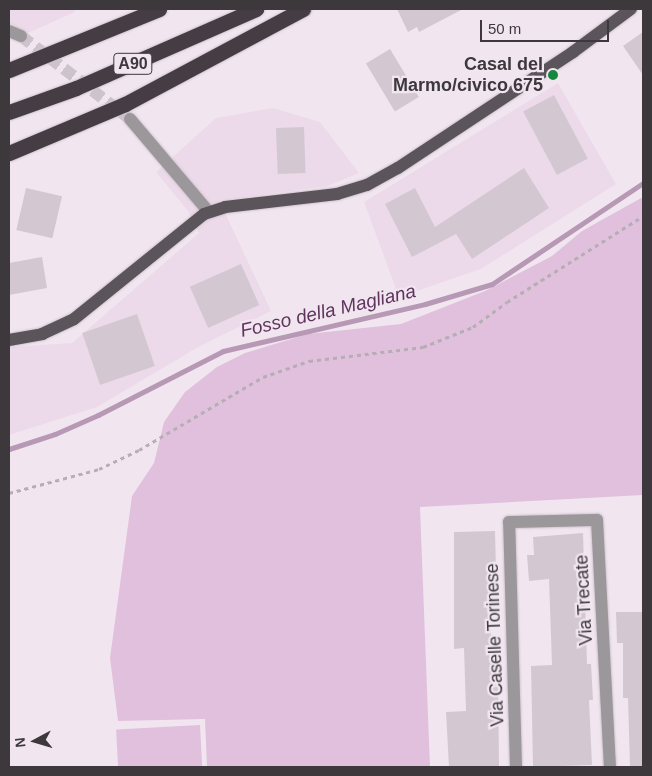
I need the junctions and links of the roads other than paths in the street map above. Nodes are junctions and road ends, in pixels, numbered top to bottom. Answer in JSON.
{"nodes":[{"id":1,"x":159,"y":9,"type":"edge"},
{"id":2,"x":256,"y":9,"type":"edge"},
{"id":3,"x":303,"y":9,"type":"edge"},
{"id":4,"x":631,"y":9,"type":"edge"},
{"id":5,"x":9,"y":31,"type":"edge"},
{"id":6,"x":21,"y":36,"type":"tunnel mouth"},
{"id":7,"x":9,"y":70,"type":"edge"},
{"id":8,"x":9,"y":112,"type":"edge"},
{"id":9,"x":130,"y":119,"type":"tunnel mouth"},
{"id":10,"x":9,"y":153,"type":"edge"},
{"id":11,"x":209,"y":212,"type":"junction"},
{"id":12,"x":9,"y":340,"type":"edge"},
{"id":13,"x":509,"y":522,"type":"joint"},
{"id":14,"x":516,"y":767,"type":"edge"},
{"id":15,"x":610,"y":767,"type":"edge"}],
"edges":[{"from":1,"to":7,"type":"highway","number":"A90"},
{"from":2,"to":8,"type":"highway","number":"A90"},
{"from":3,"to":10,"type":"highway"},
{"from":4,"to":11,"type":"main road"},
{"from":5,"to":6,"type":"street"},
{"from":9,"to":11,"type":"street"},
{"from":11,"to":12,"type":"main road"},
{"from":13,"to":14,"type":"street","name":"Via Caselle Torinese"},
{"from":13,"to":15,"type":"street","name":"Via Trecate"}]}
